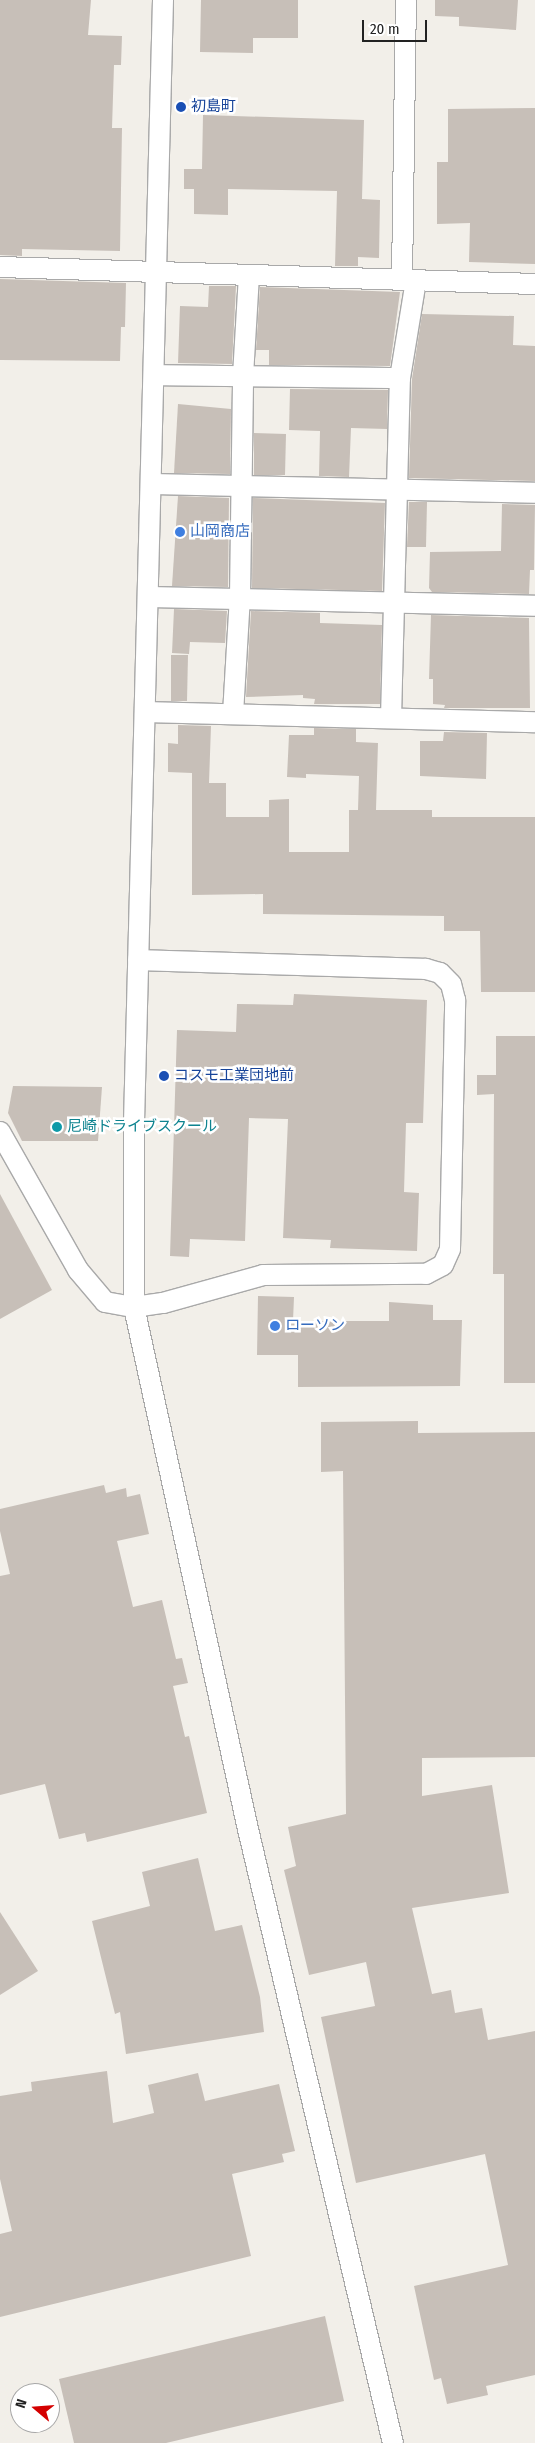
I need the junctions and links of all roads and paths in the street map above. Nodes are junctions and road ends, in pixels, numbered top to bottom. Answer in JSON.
{"nodes":[{"id":1,"x":163,"y":0,"type":"edge"},
{"id":2,"x":406,"y":0,"type":"edge"},
{"id":3,"x":0,"y":267,"type":"edge"},
{"id":4,"x":157,"y":271,"type":"junction"},
{"id":5,"x":249,"y":275,"type":"junction"},
{"id":6,"x":409,"y":280,"type":"junction"},
{"id":7,"x":535,"y":284,"type":"edge"},
{"id":8,"x":154,"y":375,"type":"junction"},
{"id":9,"x":243,"y":376,"type":"junction"},
{"id":10,"x":400,"y":378,"type":"junction"},
{"id":11,"x":152,"y":484,"type":"junction"},
{"id":12,"x":243,"y":486,"type":"junction"},
{"id":13,"x":395,"y":490,"type":"junction"},
{"id":14,"x":535,"y":494,"type":"edge"},
{"id":15,"x":149,"y":597,"type":"junction"},
{"id":16,"x":240,"y":597,"type":"junction"},
{"id":17,"x":392,"y":602,"type":"junction"},
{"id":18,"x":535,"y":606,"type":"edge"},
{"id":19,"x":145,"y":712,"type":"junction"},
{"id":20,"x":233,"y":714,"type":"junction"},
{"id":21,"x":391,"y":718,"type":"junction"},
{"id":22,"x":535,"y":722,"type":"edge"},
{"id":23,"x":138,"y":960,"type":"junction"},
{"id":24,"x":0,"y":1132,"type":"edge"},
{"id":25,"x":134,"y":1307,"type":"junction"},
{"id":26,"x":393,"y":2443,"type":"edge"}],
"edges":[{"from":1,"to":4,"type":"street"},
{"from":2,"to":6,"type":"street"},
{"from":3,"to":4,"type":"street"},
{"from":4,"to":5,"type":"street"},
{"from":4,"to":8,"type":"street"},
{"from":5,"to":6,"type":"street"},
{"from":5,"to":9,"type":"street"},
{"from":6,"to":7,"type":"street"},
{"from":6,"to":10,"type":"street"},
{"from":8,"to":9,"type":"street"},
{"from":8,"to":11,"type":"street"},
{"from":9,"to":10,"type":"street"},
{"from":9,"to":12,"type":"street"},
{"from":10,"to":13,"type":"street"},
{"from":11,"to":12,"type":"street"},
{"from":11,"to":15,"type":"street"},
{"from":12,"to":13,"type":"street"},
{"from":12,"to":16,"type":"street"},
{"from":13,"to":14,"type":"street"},
{"from":13,"to":17,"type":"street"},
{"from":15,"to":16,"type":"street"},
{"from":15,"to":19,"type":"street"},
{"from":16,"to":17,"type":"street"},
{"from":16,"to":20,"type":"street"},
{"from":17,"to":18,"type":"street"},
{"from":17,"to":21,"type":"street"},
{"from":19,"to":20,"type":"street"},
{"from":19,"to":23,"type":"street"},
{"from":20,"to":21,"type":"street"},
{"from":21,"to":22,"type":"street"},
{"from":23,"to":25,"type":"street"},
{"from":23,"to":25,"type":"street"},
{"from":24,"to":25,"type":"street"},
{"from":25,"to":26,"type":"street"}]}
